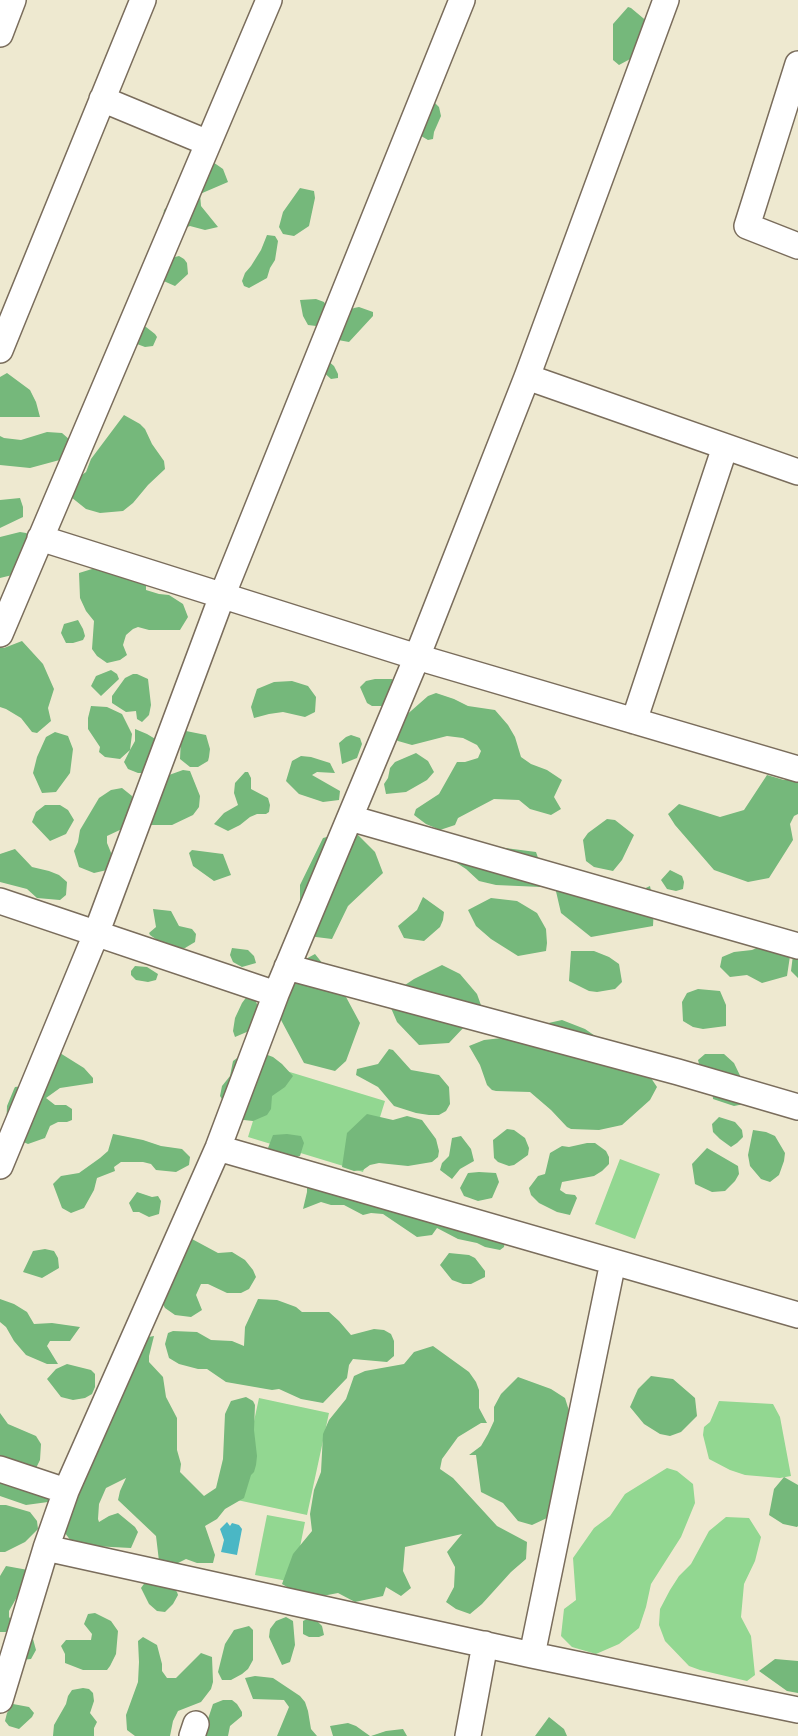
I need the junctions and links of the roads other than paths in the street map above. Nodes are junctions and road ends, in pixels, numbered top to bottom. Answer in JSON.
{"nodes":[{"id":1,"x":13,"y":0,"type":"edge"},
{"id":2,"x":143,"y":0,"type":"edge"},
{"id":3,"x":269,"y":0,"type":"edge"},
{"id":4,"x":462,"y":0,"type":"edge"},
{"id":5,"x":666,"y":0,"type":"edge"},
{"id":6,"x":0,"y":34,"type":"edge"},
{"id":7,"x":798,"y":64,"type":"edge"},
{"id":8,"x":102,"y":99,"type":"junction"},
{"id":9,"x":208,"y":143,"type":"junction"},
{"id":10,"x":798,"y":246,"type":"edge"},
{"id":11,"x":0,"y":350,"type":"edge"},
{"id":12,"x":527,"y":377,"type":"junction"},
{"id":13,"x":725,"y":447,"type":"junction"},
{"id":14,"x":798,"y":472,"type":"edge"},
{"id":15,"x":40,"y":538,"type":"junction"},
{"id":16,"x":222,"y":596,"type":"junction"},
{"id":17,"x":2,"y":622,"type":"edge"},
{"id":18,"x":418,"y":657,"type":"junction"},
{"id":19,"x":634,"y":721,"type":"junction"},
{"id":20,"x":798,"y":769,"type":"edge"},
{"id":21,"x":350,"y":818,"type":"junction"},
{"id":22,"x":0,"y":902,"type":"edge"},
{"id":23,"x":96,"y":934,"type":"junction"},
{"id":24,"x":798,"y":946,"type":"edge"},
{"id":25,"x":287,"y":967,"type":"junction"},
{"id":26,"x":276,"y":994,"type":"junction"},
{"id":27,"x":798,"y":1107,"type":"edge"},
{"id":28,"x":218,"y":1148,"type":"junction"},
{"id":29,"x":0,"y":1166,"type":"edge"},
{"id":30,"x":613,"y":1262,"type":"junction"},
{"id":31,"x":798,"y":1315,"type":"edge"},
{"id":32,"x":0,"y":1469,"type":"edge"},
{"id":33,"x":66,"y":1491,"type":"junction"},
{"id":34,"x":46,"y":1548,"type":"junction"},
{"id":35,"x":485,"y":1644,"type":"junction"},
{"id":36,"x":532,"y":1655,"type":"junction"},
{"id":37,"x":0,"y":1700,"type":"edge"},
{"id":38,"x":798,"y":1710,"type":"edge"},
{"id":39,"x":468,"y":1736,"type":"edge"}],
"edges":[{"from":1,"to":6,"type":"street"},
{"from":2,"to":8,"type":"street"},
{"from":3,"to":9,"type":"street"},
{"from":4,"to":16,"type":"street"},
{"from":5,"to":12,"type":"street"},
{"from":7,"to":10,"type":"street"},
{"from":8,"to":9,"type":"street"},
{"from":8,"to":11,"type":"street"},
{"from":9,"to":15,"type":"street"},
{"from":12,"to":13,"type":"street"},
{"from":12,"to":18,"type":"street"},
{"from":13,"to":14,"type":"street"},
{"from":13,"to":19,"type":"street"},
{"from":15,"to":16,"type":"street"},
{"from":15,"to":17,"type":"street"},
{"from":16,"to":18,"type":"street"},
{"from":16,"to":23,"type":"street"},
{"from":18,"to":19,"type":"street"},
{"from":18,"to":21,"type":"street"},
{"from":19,"to":20,"type":"street"},
{"from":21,"to":24,"type":"street"},
{"from":21,"to":25,"type":"street"},
{"from":22,"to":23,"type":"street"},
{"from":23,"to":26,"type":"street"},
{"from":23,"to":29,"type":"street"},
{"from":25,"to":26,"type":"street"},
{"from":25,"to":27,"type":"street"},
{"from":26,"to":28,"type":"street"},
{"from":28,"to":30,"type":"street"},
{"from":28,"to":33,"type":"street"},
{"from":30,"to":31,"type":"street"},
{"from":30,"to":36,"type":"street"},
{"from":32,"to":33,"type":"street"},
{"from":33,"to":34,"type":"street"},
{"from":34,"to":35,"type":"street"},
{"from":34,"to":37,"type":"street"},
{"from":35,"to":36,"type":"street"},
{"from":35,"to":39,"type":"street"},
{"from":36,"to":38,"type":"street"}]}
